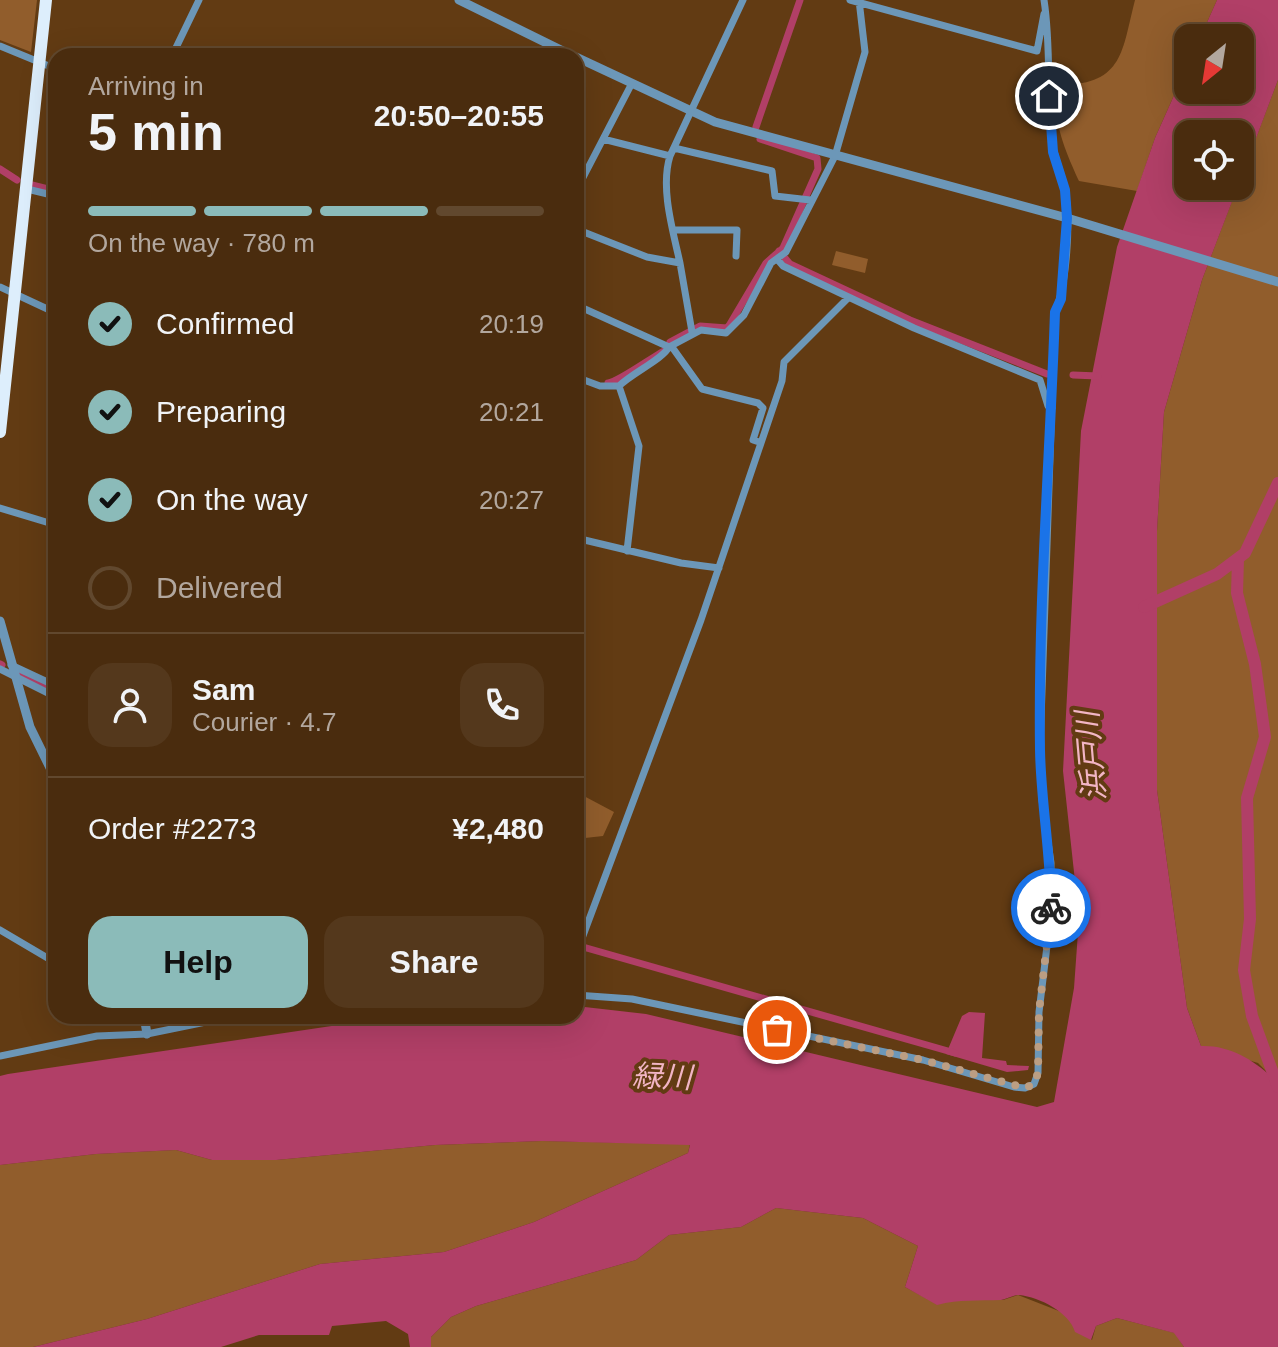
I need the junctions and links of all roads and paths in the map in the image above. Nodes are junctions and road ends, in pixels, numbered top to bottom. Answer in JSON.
{"nodes":[{"id":1,"x":46,"y":0,"type":"edge"},
{"id":2,"x":199,"y":0,"type":"edge"},
{"id":3,"x":459,"y":0,"type":"edge"},
{"id":4,"x":743,"y":0,"type":"edge"},
{"id":5,"x":850,"y":0,"type":"edge"},
{"id":6,"x":859,"y":2,"type":"edge"},
{"id":7,"x":1045,"y":4,"type":"edge"},
{"id":8,"x":0,"y":46,"type":"edge"},
{"id":9,"x":176,"y":48,"type":"edge"},
{"id":10,"x":556,"y":48,"type":"edge"},
{"id":11,"x":40,"y":61,"type":"junction"},
{"id":12,"x":584,"y":62,"type":"edge"},
{"id":13,"x":48,"y":65,"type":"edge"},
{"id":14,"x":631,"y":85,"type":"junction"},
{"id":15,"x":690,"y":113,"type":"junction"},
{"id":16,"x":603,"y":139,"type":"junction"},
{"id":17,"x":672,"y":152,"type":"junction"},
{"id":18,"x":835,"y":156,"type":"junction"},
{"id":19,"x":584,"y":176,"type":"edge"},
{"id":20,"x":27,"y":189,"type":"junction"},
{"id":21,"x":48,"y":194,"type":"edge"},
{"id":22,"x":807,"y":198,"type":"junction"},
{"id":23,"x":1071,"y":219,"type":"junction"},
{"id":24,"x":673,"y":230,"type":"junction"},
{"id":25,"x":584,"y":232,"type":"edge"},
{"id":26,"x":734,"y":252,"type":"dead end"},
{"id":27,"x":780,"y":257,"type":"junction"},
{"id":28,"x":680,"y":263,"type":"junction"},
{"id":29,"x":1278,"y":282,"type":"edge"},
{"id":30,"x":0,"y":287,"type":"edge"},
{"id":31,"x":15,"y":295,"type":"junction"},
{"id":32,"x":848,"y":298,"type":"junction"},
{"id":33,"x":48,"y":309,"type":"edge"},
{"id":34,"x":584,"y":309,"type":"edge"},
{"id":35,"x":691,"y":330,"type":"junction"},
{"id":36,"x":670,"y":347,"type":"junction"},
{"id":37,"x":584,"y":380,"type":"edge"},
{"id":38,"x":619,"y":386,"type":"junction"},
{"id":39,"x":1052,"y":408,"type":"junction"},
{"id":40,"x":0,"y":432,"type":"edge"},
{"id":41,"x":759,"y":442,"type":"junction"},
{"id":42,"x":0,"y":508,"type":"edge"},
{"id":43,"x":48,"y":523,"type":"edge"},
{"id":44,"x":584,"y":540,"type":"edge"},
{"id":45,"x":627,"y":551,"type":"junction"},
{"id":46,"x":719,"y":568,"type":"junction"},
{"id":47,"x":0,"y":621,"type":"edge"},
{"id":48,"x":11,"y":664,"type":"junction"},
{"id":49,"x":0,"y":669,"type":"edge"},
{"id":50,"x":13,"y":675,"type":"junction"},
{"id":51,"x":48,"y":682,"type":"edge"},
{"id":52,"x":48,"y":693,"type":"edge"},
{"id":53,"x":48,"y":764,"type":"edge"},
{"id":54,"x":0,"y":930,"type":"edge"},
{"id":55,"x":584,"y":933,"type":"edge"},
{"id":56,"x":48,"y":958,"type":"edge"},
{"id":57,"x":584,"y":996,"type":"edge"},
{"id":58,"x":145,"y":1024,"type":"edge"},
{"id":59,"x":196,"y":1024,"type":"edge"},
{"id":60,"x":147,"y":1034,"type":"junction"},
{"id":61,"x":0,"y":1056,"type":"edge"}],
"edges":[{"from":1,"to":11,"type":"highway"},
{"from":2,"to":9,"type":"street"},
{"from":3,"to":10,"type":"street"},
{"from":4,"to":15,"type":"street"},
{"from":5,"to":6,"type":"street"},
{"from":6,"to":7,"type":"street"},
{"from":6,"to":18,"type":"street"},
{"from":7,"to":23,"type":"street"},
{"from":8,"to":11,"type":"street"},
{"from":11,"to":13,"type":"street"},
{"from":11,"to":20,"type":"highway"},
{"from":12,"to":14,"type":"street"},
{"from":14,"to":15,"type":"street"},
{"from":14,"to":16,"type":"street"},
{"from":15,"to":17,"type":"street"},
{"from":15,"to":18,"type":"street"},
{"from":16,"to":17,"type":"street"},
{"from":16,"to":19,"type":"street"},
{"from":17,"to":22,"type":"street"},
{"from":17,"to":24,"type":"street"},
{"from":18,"to":22,"type":"street"},
{"from":18,"to":23,"type":"street"},
{"from":20,"to":21,"type":"street"},
{"from":20,"to":31,"type":"highway"},
{"from":22,"to":27,"type":"street"},
{"from":23,"to":29,"type":"street"},
{"from":23,"to":39,"type":"street"},
{"from":24,"to":26,"type":"street"},
{"from":24,"to":28,"type":"street"},
{"from":25,"to":28,"type":"street"},
{"from":27,"to":32,"type":"street"},
{"from":27,"to":35,"type":"street"},
{"from":28,"to":35,"type":"street"},
{"from":30,"to":31,"type":"street"},
{"from":31,"to":33,"type":"street"},
{"from":31,"to":40,"type":"highway"},
{"from":32,"to":39,"type":"street"},
{"from":32,"to":41,"type":"street"},
{"from":34,"to":36,"type":"street"},
{"from":35,"to":36,"type":"street"},
{"from":36,"to":38,"type":"street"},
{"from":36,"to":41,"type":"street"},
{"from":37,"to":38,"type":"street"},
{"from":38,"to":45,"type":"street"},
{"from":39,"to":57,"type":"street"},
{"from":41,"to":46,"type":"street"},
{"from":42,"to":43,"type":"street"},
{"from":44,"to":45,"type":"street"},
{"from":45,"to":46,"type":"street"},
{"from":46,"to":55,"type":"street"},
{"from":47,"to":48,"type":"street"},
{"from":48,"to":50,"type":"street"},
{"from":48,"to":51,"type":"street"},
{"from":49,"to":50,"type":"street"},
{"from":50,"to":52,"type":"street"},
{"from":50,"to":53,"type":"street"},
{"from":54,"to":56,"type":"street"},
{"from":58,"to":60,"type":"street"},
{"from":59,"to":60,"type":"street"},
{"from":60,"to":61,"type":"street"}]}
